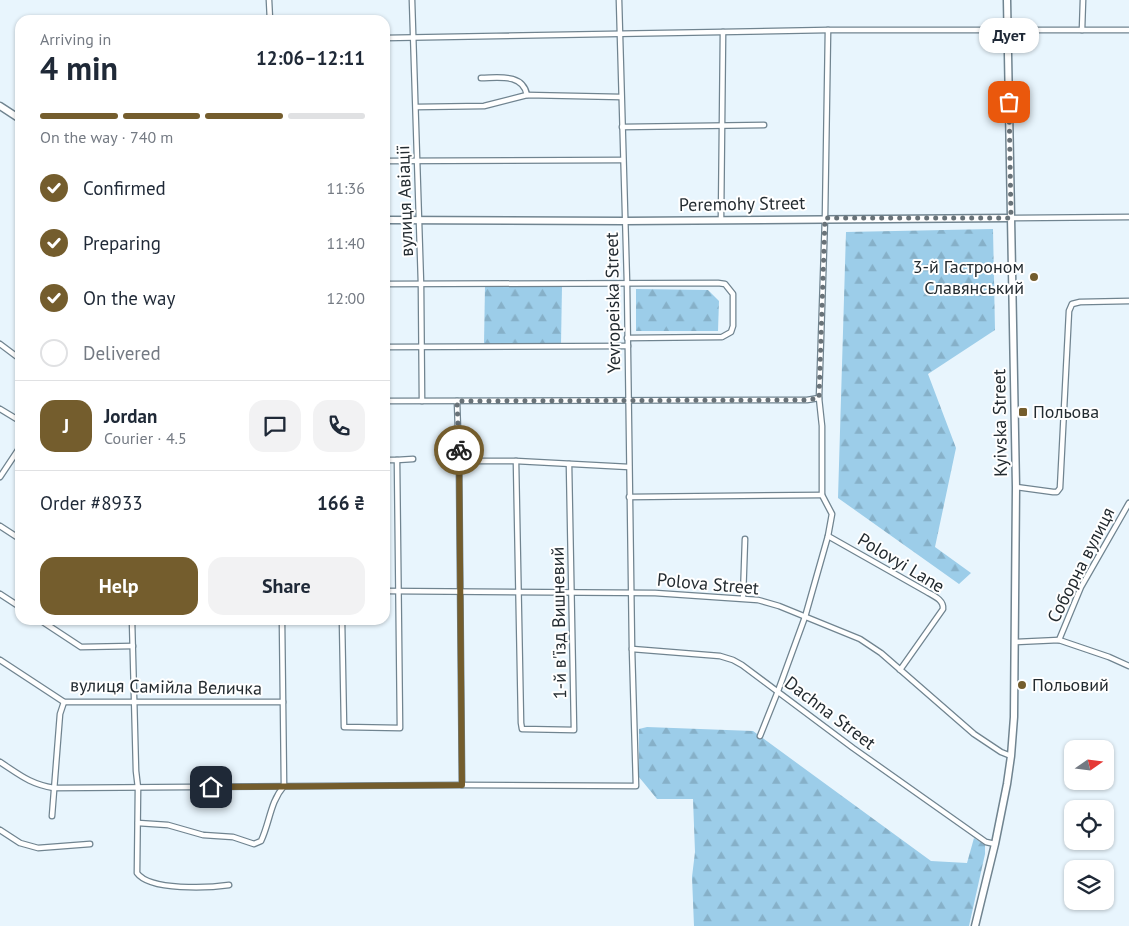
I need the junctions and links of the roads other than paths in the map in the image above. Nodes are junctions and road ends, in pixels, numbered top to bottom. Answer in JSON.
{"nodes":[{"id":1,"x":270,"y":0,"type":"edge"},
{"id":2,"x":412,"y":0,"type":"edge"},
{"id":3,"x":619,"y":0,"type":"edge"},
{"id":4,"x":1007,"y":0,"type":"edge"},
{"id":5,"x":1083,"y":0,"type":"edge"},
{"id":6,"x":270,"y":15,"type":"edge"},
{"id":7,"x":828,"y":30,"type":"junction"},
{"id":8,"x":1008,"y":30,"type":"junction"},
{"id":9,"x":1082,"y":30,"type":"junction"},
{"id":10,"x":1129,"y":30,"type":"edge"},
{"id":11,"x":723,"y":32,"type":"junction"},
{"id":12,"x":620,"y":34,"type":"junction"},
{"id":13,"x":390,"y":38,"type":"edge"},
{"id":14,"x":414,"y":38,"type":"junction"},
{"id":15,"x":481,"y":78,"type":"dead end"},
{"id":16,"x":527,"y":95,"type":"junction"},
{"id":17,"x":621,"y":96,"type":"junction"},
{"id":18,"x":0,"y":106,"type":"edge"},
{"id":19,"x":416,"y":107,"type":"junction"},
{"id":20,"x":15,"y":116,"type":"edge"},
{"id":21,"x":722,"y":126,"type":"junction"},
{"id":22,"x":764,"y":126,"type":"dead end"},
{"id":23,"x":622,"y":128,"type":"junction"},
{"id":24,"x":622,"y":160,"type":"junction"},
{"id":25,"x":390,"y":161,"type":"edge"},
{"id":26,"x":417,"y":161,"type":"junction"},
{"id":27,"x":1129,"y":217,"type":"edge"},
{"id":28,"x":825,"y":218,"type":"junction"},
{"id":29,"x":1011,"y":218,"type":"junction"},
{"id":30,"x":419,"y":219,"type":"junction"},
{"id":31,"x":390,"y":220,"type":"edge"},
{"id":32,"x":721,"y":220,"type":"junction"},
{"id":33,"x":625,"y":221,"type":"junction"},
{"id":34,"x":627,"y":283,"type":"junction"},
{"id":35,"x":390,"y":284,"type":"edge"},
{"id":36,"x":421,"y":284,"type":"junction"},
{"id":37,"x":1129,"y":301,"type":"edge"},
{"id":38,"x":627,"y":338,"type":"junction"},
{"id":39,"x":0,"y":344,"type":"edge"},
{"id":40,"x":628,"y":346,"type":"junction"},
{"id":41,"x":390,"y":347,"type":"edge"},
{"id":42,"x":421,"y":347,"type":"junction"},
{"id":43,"x":15,"y":355,"type":"edge"},
{"id":44,"x":819,"y":398,"type":"junction"},
{"id":45,"x":628,"y":399,"type":"junction"},
{"id":46,"x":390,"y":401,"type":"edge"},
{"id":47,"x":422,"y":401,"type":"junction"},
{"id":48,"x":457,"y":401,"type":"junction"},
{"id":49,"x":0,"y":409,"type":"edge"},
{"id":50,"x":15,"y":418,"type":"edge"},
{"id":51,"x":15,"y":455,"type":"edge"},
{"id":52,"x":413,"y":459,"type":"dead end"},
{"id":53,"x":390,"y":460,"type":"edge"},
{"id":54,"x":398,"y":460,"type":"junction"},
{"id":55,"x":459,"y":461,"type":"junction"},
{"id":56,"x":516,"y":462,"type":"junction"},
{"id":57,"x":569,"y":464,"type":"junction"},
{"id":58,"x":629,"y":467,"type":"junction"},
{"id":59,"x":0,"y":478,"type":"edge"},
{"id":60,"x":1016,"y":486,"type":"junction"},
{"id":61,"x":822,"y":495,"type":"junction"},
{"id":62,"x":629,"y":497,"type":"junction"},
{"id":63,"x":1129,"y":503,"type":"edge"},
{"id":64,"x":0,"y":526,"type":"edge"},
{"id":65,"x":15,"y":536,"type":"edge"},
{"id":66,"x":828,"y":536,"type":"junction"},
{"id":67,"x":745,"y":539,"type":"dead end"},
{"id":68,"x":461,"y":590,"type":"junction"},
{"id":69,"x":390,"y":591,"type":"edge"},
{"id":70,"x":399,"y":591,"type":"junction"},
{"id":71,"x":518,"y":591,"type":"junction"},
{"id":72,"x":572,"y":592,"type":"junction"},
{"id":73,"x":631,"y":592,"type":"junction"},
{"id":74,"x":0,"y":594,"type":"edge"},
{"id":75,"x":743,"y":598,"type":"junction"},
{"id":76,"x":15,"y":604,"type":"edge"},
{"id":77,"x":805,"y":617,"type":"junction"},
{"id":78,"x":48,"y":625,"type":"edge"},
{"id":79,"x":132,"y":625,"type":"edge"},
{"id":80,"x":282,"y":625,"type":"edge"},
{"id":81,"x":342,"y":625,"type":"edge"},
{"id":82,"x":1059,"y":640,"type":"junction"},
{"id":83,"x":1015,"y":642,"type":"junction"},
{"id":84,"x":133,"y":646,"type":"junction"},
{"id":85,"x":632,"y":649,"type":"junction"},
{"id":86,"x":0,"y":660,"type":"edge"},
{"id":87,"x":1129,"y":666,"type":"edge"},
{"id":88,"x":900,"y":670,"type":"junction"},
{"id":89,"x":778,"y":691,"type":"junction"},
{"id":90,"x":64,"y":702,"type":"junction"},
{"id":91,"x":283,"y":702,"type":"junction"},
{"id":92,"x":135,"y":703,"type":"junction"},
{"id":93,"x":760,"y":736,"type":"dead end"},
{"id":94,"x":1011,"y":756,"type":"junction"},
{"id":95,"x":0,"y":762,"type":"edge"},
{"id":96,"x":462,"y":785,"type":"junction"},
{"id":97,"x":284,"y":786,"type":"junction"},
{"id":98,"x":54,"y":788,"type":"junction"},
{"id":99,"x":138,"y":788,"type":"junction"},
{"id":100,"x":52,"y":816,"type":"dead end"},
{"id":101,"x":138,"y":822,"type":"junction"},
{"id":102,"x":0,"y":830,"type":"edge"},
{"id":103,"x":90,"y":844,"type":"dead end"},
{"id":104,"x":995,"y":844,"type":"junction"},
{"id":105,"x":229,"y":886,"type":"dead end"},
{"id":106,"x":975,"y":926,"type":"edge"}],
"edges":[{"from":1,"to":6,"type":"street"},
{"from":2,"to":14,"type":"street","name":"вулиця Авіації"},
{"from":3,"to":12,"type":"street","name":"Yevropeiska Street"},
{"from":4,"to":8,"type":"street","name":"Kyivska Street"},
{"from":5,"to":9,"type":"street"},
{"from":7,"to":8,"type":"street"},
{"from":7,"to":11,"type":"street"},
{"from":7,"to":28,"type":"street"},
{"from":8,"to":9,"type":"street"},
{"from":8,"to":29,"type":"street","name":"Kyivska Street"},
{"from":9,"to":10,"type":"street"},
{"from":11,"to":12,"type":"street"},
{"from":11,"to":21,"type":"street"},
{"from":12,"to":14,"type":"street"},
{"from":12,"to":17,"type":"street","name":"Yevropeiska Street"},
{"from":13,"to":14,"type":"street"},
{"from":14,"to":19,"type":"street","name":"вулиця Авіації"},
{"from":15,"to":16,"type":"street"},
{"from":16,"to":17,"type":"street"},
{"from":16,"to":19,"type":"street"},
{"from":17,"to":23,"type":"street","name":"Yevropeiska Street"},
{"from":18,"to":20,"type":"street"},
{"from":19,"to":26,"type":"street","name":"вулиця Авіації"},
{"from":21,"to":22,"type":"street"},
{"from":21,"to":23,"type":"street"},
{"from":21,"to":32,"type":"street"},
{"from":23,"to":24,"type":"street","name":"Yevropeiska Street"},
{"from":24,"to":26,"type":"street"},
{"from":24,"to":33,"type":"street","name":"Yevropeiska Street"},
{"from":25,"to":26,"type":"street"},
{"from":26,"to":30,"type":"street","name":"вулиця Авіації"},
{"from":27,"to":29,"type":"street","name":"Peremohy Street"},
{"from":28,"to":29,"type":"street","name":"Peremohy Street"},
{"from":28,"to":32,"type":"street","name":"Peremohy Street"},
{"from":28,"to":44,"type":"street"},
{"from":29,"to":60,"type":"street","name":"Kyivska Street"},
{"from":30,"to":31,"type":"street","name":"Peremohy Street"},
{"from":30,"to":33,"type":"street","name":"Peremohy Street"},
{"from":30,"to":36,"type":"street","name":"вулиця Авіації"},
{"from":32,"to":33,"type":"street","name":"Peremohy Street"},
{"from":33,"to":34,"type":"street","name":"Yevropeiska Street"},
{"from":34,"to":36,"type":"street"},
{"from":34,"to":38,"type":"street","name":"Yevropeiska Street"},
{"from":34,"to":38,"type":"street"},
{"from":35,"to":36,"type":"street"},
{"from":36,"to":42,"type":"street","name":"вулиця Авіації"},
{"from":37,"to":60,"type":"street"},
{"from":38,"to":40,"type":"street","name":"Yevropeiska Street"},
{"from":39,"to":43,"type":"street"},
{"from":40,"to":42,"type":"street"},
{"from":40,"to":45,"type":"street","name":"Yevropeiska Street"},
{"from":41,"to":42,"type":"street"},
{"from":42,"to":47,"type":"street","name":"вулиця Авіації"},
{"from":44,"to":45,"type":"street"},
{"from":44,"to":61,"type":"street"},
{"from":45,"to":48,"type":"street"},
{"from":45,"to":58,"type":"street","name":"Yevropeiska Street"},
{"from":46,"to":47,"type":"street"},
{"from":47,"to":48,"type":"street"},
{"from":48,"to":55,"type":"street"},
{"from":49,"to":50,"type":"street"},
{"from":51,"to":59,"type":"street"},
{"from":52,"to":54,"type":"street"},
{"from":53,"to":54,"type":"street"},
{"from":54,"to":70,"type":"street"},
{"from":55,"to":56,"type":"street"},
{"from":55,"to":68,"type":"street"},
{"from":56,"to":57,"type":"street"},
{"from":56,"to":71,"type":"street"},
{"from":57,"to":58,"type":"street"},
{"from":57,"to":72,"type":"street","name":"1-й в'їзд Вишневий"},
{"from":58,"to":62,"type":"street","name":"Yevropeiska Street"},
{"from":60,"to":83,"type":"street","name":"Kyivska Street"},
{"from":61,"to":62,"type":"street"},
{"from":61,"to":66,"type":"street"},
{"from":62,"to":73,"type":"street","name":"Yevropeiska Street"},
{"from":63,"to":82,"type":"street","name":"Соборна вулиця"},
{"from":64,"to":65,"type":"street"},
{"from":66,"to":77,"type":"street"},
{"from":66,"to":88,"type":"street","name":"Polovyi Lane"},
{"from":67,"to":75,"type":"street"},
{"from":68,"to":70,"type":"street","name":"Polova Street"},
{"from":68,"to":71,"type":"street","name":"Polova Street"},
{"from":68,"to":96,"type":"street"},
{"from":69,"to":70,"type":"street","name":"Polova Street"},
{"from":70,"to":81,"type":"street"},
{"from":71,"to":72,"type":"street","name":"Polova Street"},
{"from":71,"to":72,"type":"street","name":"1-й в'їзд Вишневий"},
{"from":72,"to":73,"type":"street","name":"Polova Street"},
{"from":73,"to":75,"type":"street","name":"Polova Street"},
{"from":73,"to":85,"type":"street","name":"Yevropeiska Street"},
{"from":74,"to":76,"type":"street"},
{"from":75,"to":77,"type":"street","name":"Polova Street"},
{"from":77,"to":88,"type":"street","name":"Polova Street"},
{"from":77,"to":89,"type":"street"},
{"from":78,"to":84,"type":"street"},
{"from":79,"to":84,"type":"street"},
{"from":80,"to":91,"type":"street"},
{"from":82,"to":83,"type":"street"},
{"from":82,"to":87,"type":"street"},
{"from":83,"to":94,"type":"street","name":"Kyivska Street"},
{"from":84,"to":92,"type":"street"},
{"from":85,"to":89,"type":"street","name":"Dachna Street"},
{"from":85,"to":96,"type":"street","name":"Yevropeiska Street"},
{"from":86,"to":90,"type":"street","name":"вулиця Самійла Величка"},
{"from":88,"to":94,"type":"street","name":"Polova Street"},
{"from":89,"to":93,"type":"street"},
{"from":89,"to":104,"type":"street","name":"Dachna Street"},
{"from":90,"to":92,"type":"street","name":"вулиця Самійла Величка"},
{"from":90,"to":98,"type":"street"},
{"from":91,"to":92,"type":"street","name":"вулиця Самійла Величка"},
{"from":91,"to":97,"type":"street"},
{"from":92,"to":99,"type":"street"},
{"from":94,"to":104,"type":"street","name":"Kyivska Street"},
{"from":95,"to":98,"type":"street"},
{"from":96,"to":97,"type":"street"},
{"from":97,"to":99,"type":"street"},
{"from":97,"to":101,"type":"street"},
{"from":98,"to":99,"type":"street"},
{"from":98,"to":100,"type":"street"},
{"from":99,"to":101,"type":"street"},
{"from":101,"to":105,"type":"street"},
{"from":102,"to":103,"type":"street"},
{"from":104,"to":106,"type":"street","name":"Kyivska Street"}]}
